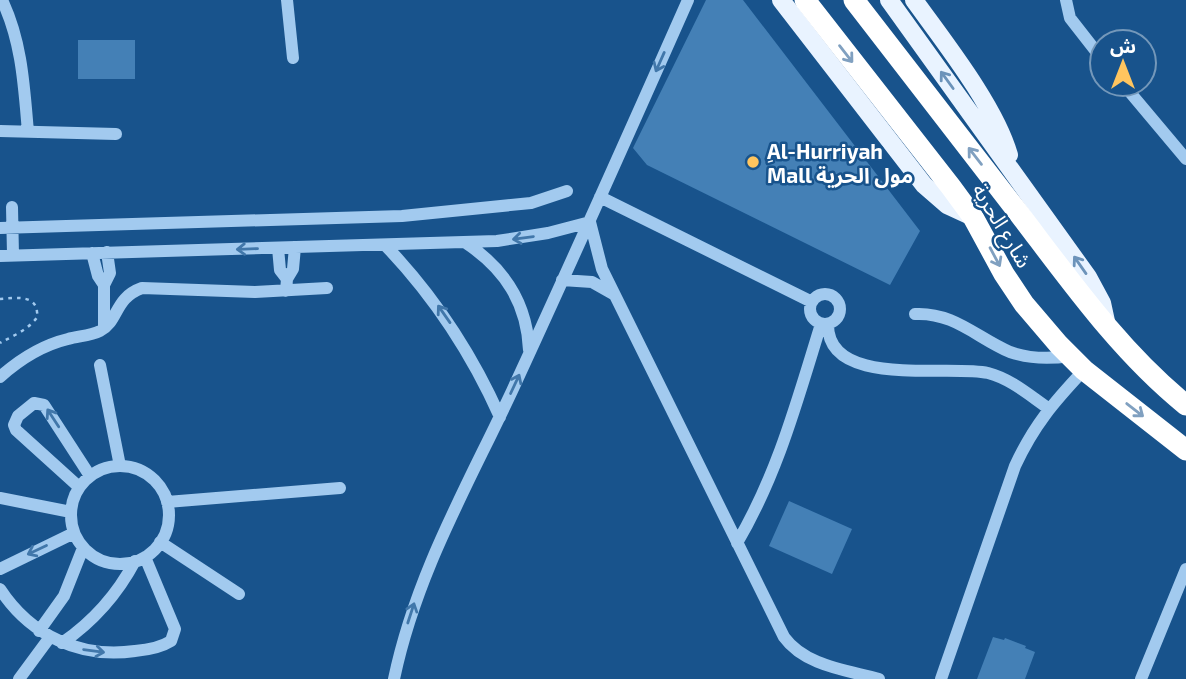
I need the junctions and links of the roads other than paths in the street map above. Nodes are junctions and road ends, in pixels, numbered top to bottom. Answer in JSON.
{"nodes":[{"id":1,"x":2,"y":0,"type":"edge"},
{"id":2,"x":288,"y":0,"type":"edge"},
{"id":3,"x":688,"y":0,"type":"edge"},
{"id":4,"x":781,"y":0,"type":"edge"},
{"id":5,"x":804,"y":0,"type":"edge"},
{"id":6,"x":854,"y":0,"type":"edge"},
{"id":7,"x":889,"y":0,"type":"edge"},
{"id":8,"x":915,"y":0,"type":"edge"},
{"id":9,"x":1066,"y":0,"type":"edge"},
{"id":10,"x":6,"y":27,"type":"edge"},
{"id":11,"x":1088,"y":41,"type":"edge"},
{"id":12,"x":293,"y":58,"type":"dead end"},
{"id":13,"x":1135,"y":98,"type":"edge"},
{"id":14,"x":0,"y":131,"type":"edge"},
{"id":15,"x":27,"y":132,"type":"junction"},
{"id":16,"x":116,"y":134,"type":"dead end"},
{"id":17,"x":1186,"y":159,"type":"edge"},
{"id":18,"x":1014,"y":172,"type":"junction"},
{"id":19,"x":567,"y":191,"type":"dead end"},
{"id":20,"x":600,"y":197,"type":"junction"},
{"id":21,"x":12,"y":207,"type":"dead end"},
{"id":22,"x":973,"y":217,"type":"junction"},
{"id":23,"x":590,"y":222,"type":"junction"},
{"id":24,"x":6,"y":228,"type":"edge"},
{"id":25,"x":466,"y":243,"type":"junction"},
{"id":26,"x":384,"y":245,"type":"junction"},
{"id":27,"x":295,"y":247,"type":"junction"},
{"id":28,"x":278,"y":248,"type":"junction"},
{"id":29,"x":107,"y":252,"type":"junction"},
{"id":30,"x":92,"y":253,"type":"junction"},
{"id":31,"x":6,"y":255,"type":"edge"},
{"id":32,"x":562,"y":280,"type":"junction"},
{"id":33,"x":104,"y":285,"type":"junction"},
{"id":34,"x":286,"y":285,"type":"junction"},
{"id":35,"x":327,"y":288,"type":"dead end"},
{"id":36,"x":618,"y":297,"type":"junction"},
{"id":37,"x":811,"y":302,"type":"junction"},
{"id":38,"x":915,"y":314,"type":"dead end"},
{"id":39,"x":824,"y":325,"type":"junction"},
{"id":40,"x":1107,"y":326,"type":"junction"},
{"id":41,"x":104,"y":328,"type":"junction"},
{"id":42,"x":529,"y":354,"type":"junction"},
{"id":43,"x":1077,"y":363,"type":"junction"},
{"id":44,"x":100,"y":365,"type":"dead end"},
{"id":45,"x":0,"y":377,"type":"edge"},
{"id":46,"x":1186,"y":405,"type":"edge"},
{"id":47,"x":1048,"y":408,"type":"junction"},
{"id":48,"x":500,"y":417,"type":"junction"},
{"id":49,"x":1186,"y":450,"type":"edge"},
{"id":50,"x":120,"y":466,"type":"junction"},
{"id":51,"x":90,"y":476,"type":"junction"},
{"id":52,"x":79,"y":486,"type":"junction"},
{"id":53,"x":340,"y":488,"type":"dead end"},
{"id":54,"x":1,"y":499,"type":"edge"},
{"id":55,"x":167,"y":502,"type":"junction"},
{"id":56,"x":71,"y":512,"type":"junction"},
{"id":57,"x":74,"y":533,"type":"junction"},
{"id":58,"x":160,"y":542,"type":"junction"},
{"id":59,"x":737,"y":543,"type":"junction"},
{"id":60,"x":83,"y":548,"type":"junction"},
{"id":61,"x":140,"y":559,"type":"junction"},
{"id":62,"x":0,"y":569,"type":"edge"},
{"id":63,"x":1186,"y":569,"type":"edge"},
{"id":64,"x":0,"y":589,"type":"edge"},
{"id":65,"x":239,"y":594,"type":"dead end"},
{"id":66,"x":50,"y":637,"type":"junction"},
{"id":67,"x":19,"y":679,"type":"edge"},
{"id":68,"x":394,"y":679,"type":"edge"},
{"id":69,"x":879,"y":679,"type":"edge"},
{"id":70,"x":941,"y":679,"type":"edge"},
{"id":71,"x":1141,"y":679,"type":"edge"}],
"edges":[{"from":1,"to":10,"type":"street"},
{"from":2,"to":12,"type":"street"},
{"from":3,"to":20,"type":"street","one_way":true},
{"from":4,"to":22,"type":"main road"},
{"from":5,"to":22,"type":"highway","name":"شارع الحرية","one_way":true},
{"from":40,"to":6,"type":"highway","name":"شارع الحرية","one_way":true},
{"from":18,"to":7,"type":"main road","one_way":true},
{"from":8,"to":18,"type":"main road"},
{"from":9,"to":11,"type":"street"},
{"from":10,"to":15,"type":"street"},
{"from":13,"to":17,"type":"street"},
{"from":14,"to":15,"type":"street"},
{"from":15,"to":16,"type":"street"},
{"from":40,"to":18,"type":"main road","one_way":true},
{"from":19,"to":24,"type":"street"},
{"from":20,"to":23,"type":"street"},
{"from":20,"to":37,"type":"street"},
{"from":21,"to":24,"type":"street"},
{"from":22,"to":43,"type":"highway","name":"شارع الحرية","one_way":true},
{"from":23,"to":25,"type":"street","one_way":true},
{"from":23,"to":32,"type":"street"},
{"from":23,"to":36,"type":"street"},
{"from":24,"to":31,"type":"street"},
{"from":25,"to":26,"type":"street"},
{"from":25,"to":42,"type":"street"},
{"from":26,"to":27,"type":"street"},
{"from":48,"to":26,"type":"street","one_way":true},
{"from":27,"to":28,"type":"street"},
{"from":27,"to":34,"type":"street"},
{"from":28,"to":29,"type":"street","one_way":true},
{"from":28,"to":34,"type":"street"},
{"from":29,"to":30,"type":"street"},
{"from":29,"to":33,"type":"street"},
{"from":30,"to":31,"type":"street"},
{"from":30,"to":33,"type":"street"},
{"from":32,"to":36,"type":"street"},
{"from":32,"to":42,"type":"street"},
{"from":33,"to":41,"type":"street"},
{"from":34,"to":35,"type":"street"},
{"from":34,"to":41,"type":"street"},
{"from":36,"to":59,"type":"street"},
{"from":37,"to":39,"type":"street"},
{"from":37,"to":39,"type":"street"},
{"from":38,"to":43,"type":"street"},
{"from":39,"to":47,"type":"street"},
{"from":39,"to":59,"type":"street"},
{"from":40,"to":46,"type":"highway","name":"شارع الحرية"},
{"from":41,"to":45,"type":"street"},
{"from":48,"to":42,"type":"street","one_way":true},
{"from":43,"to":47,"type":"street"},
{"from":43,"to":49,"type":"highway","name":"شارع الحرية","one_way":true},
{"from":44,"to":50,"type":"street"},
{"from":47,"to":70,"type":"street"},
{"from":68,"to":48,"type":"street","one_way":true},
{"from":50,"to":51,"type":"street"},
{"from":50,"to":55,"type":"street"},
{"from":51,"to":52,"type":"street"},
{"from":51,"to":52,"type":"street","one_way":true},
{"from":52,"to":56,"type":"street"},
{"from":53,"to":55,"type":"street"},
{"from":54,"to":56,"type":"street"},
{"from":55,"to":58,"type":"street"},
{"from":56,"to":57,"type":"street"},
{"from":57,"to":60,"type":"street"},
{"from":57,"to":62,"type":"street","one_way":true},
{"from":58,"to":61,"type":"street"},
{"from":58,"to":65,"type":"street"},
{"from":59,"to":69,"type":"street"},
{"from":60,"to":61,"type":"street"},
{"from":60,"to":66,"type":"street"},
{"from":61,"to":66,"type":"street"},
{"from":66,"to":61,"type":"street","one_way":true},
{"from":63,"to":71,"type":"street"},
{"from":64,"to":66,"type":"street"},
{"from":66,"to":67,"type":"street"}]}
